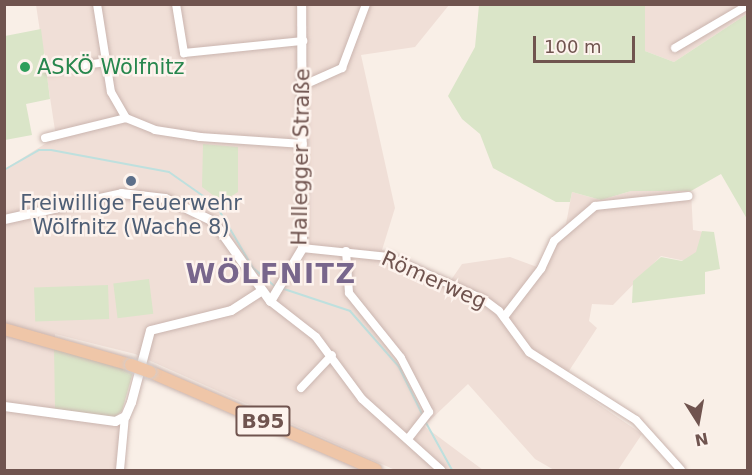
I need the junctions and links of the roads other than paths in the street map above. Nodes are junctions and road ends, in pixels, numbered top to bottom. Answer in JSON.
{"nodes":[{"id":1,"x":96,"y":4,"type":"edge"},
{"id":2,"x":176,"y":4,"type":"edge"},
{"id":3,"x":301,"y":4,"type":"edge"},
{"id":4,"x":366,"y":4,"type":"edge"},
{"id":5,"x":747,"y":5,"type":"edge"},
{"id":6,"x":303,"y":41,"type":"junction"},
{"id":7,"x":675,"y":48,"type":"dead end"},
{"id":8,"x":107,"y":62,"type":"junction"},
{"id":9,"x":49,"y":69,"type":"dead end"},
{"id":10,"x":304,"y":85,"type":"junction"},
{"id":11,"x":126,"y":118,"type":"junction"},
{"id":12,"x":45,"y":138,"type":"dead end"},
{"id":13,"x":303,"y":144,"type":"junction"},
{"id":14,"x":688,"y":196,"type":"dead end"},
{"id":15,"x":4,"y":219,"type":"edge"},
{"id":16,"x":302,"y":248,"type":"junction"},
{"id":17,"x":346,"y":251,"type":"junction"},
{"id":18,"x":260,"y":291,"type":"junction"},
{"id":19,"x":270,"y":301,"type":"junction"},
{"id":20,"x":504,"y":317,"type":"junction"},
{"id":21,"x":4,"y":329,"type":"edge"},
{"id":22,"x":332,"y":356,"type":"junction"},
{"id":23,"x":301,"y":388,"type":"dead end"},
{"id":24,"x":4,"y":406,"type":"edge"},
{"id":25,"x":125,"y":416,"type":"junction"},
{"id":26,"x":408,"y":439,"type":"junction"},
{"id":27,"x":120,"y":471,"type":"edge"},
{"id":28,"x":376,"y":471,"type":"edge"},
{"id":29,"x":441,"y":471,"type":"edge"},
{"id":30,"x":681,"y":471,"type":"edge"}],
"edges":[{"from":1,"to":8,"type":"street"},
{"from":2,"to":6,"type":"street"},
{"from":3,"to":6,"type":"street","name":"Hallegger Straße"},
{"from":4,"to":10,"type":"street"},
{"from":5,"to":7,"type":"street"},
{"from":6,"to":10,"type":"street","name":"Hallegger Straße"},
{"from":8,"to":9,"type":"street"},
{"from":8,"to":11,"type":"street"},
{"from":10,"to":13,"type":"street","name":"Hallegger Straße"},
{"from":11,"to":12,"type":"street"},
{"from":11,"to":13,"type":"street"},
{"from":13,"to":16,"type":"street","name":"Hallegger Straße"},
{"from":14,"to":20,"type":"street"},
{"from":15,"to":18,"type":"street"},
{"from":16,"to":17,"type":"street","name":"Römerweg"},
{"from":16,"to":19,"type":"street","name":"Hallegger Straße"},
{"from":17,"to":20,"type":"street","name":"Römerweg"},
{"from":17,"to":26,"type":"street"},
{"from":18,"to":19,"type":"street"},
{"from":18,"to":25,"type":"street"},
{"from":19,"to":22,"type":"street"},
{"from":20,"to":30,"type":"street","name":"Römerweg"},
{"from":21,"to":28,"type":"main road","number":"B95","bridge":true},
{"from":22,"to":23,"type":"street"},
{"from":22,"to":26,"type":"street"},
{"from":24,"to":25,"type":"street"},
{"from":25,"to":27,"type":"street"},
{"from":26,"to":29,"type":"street"}]}
